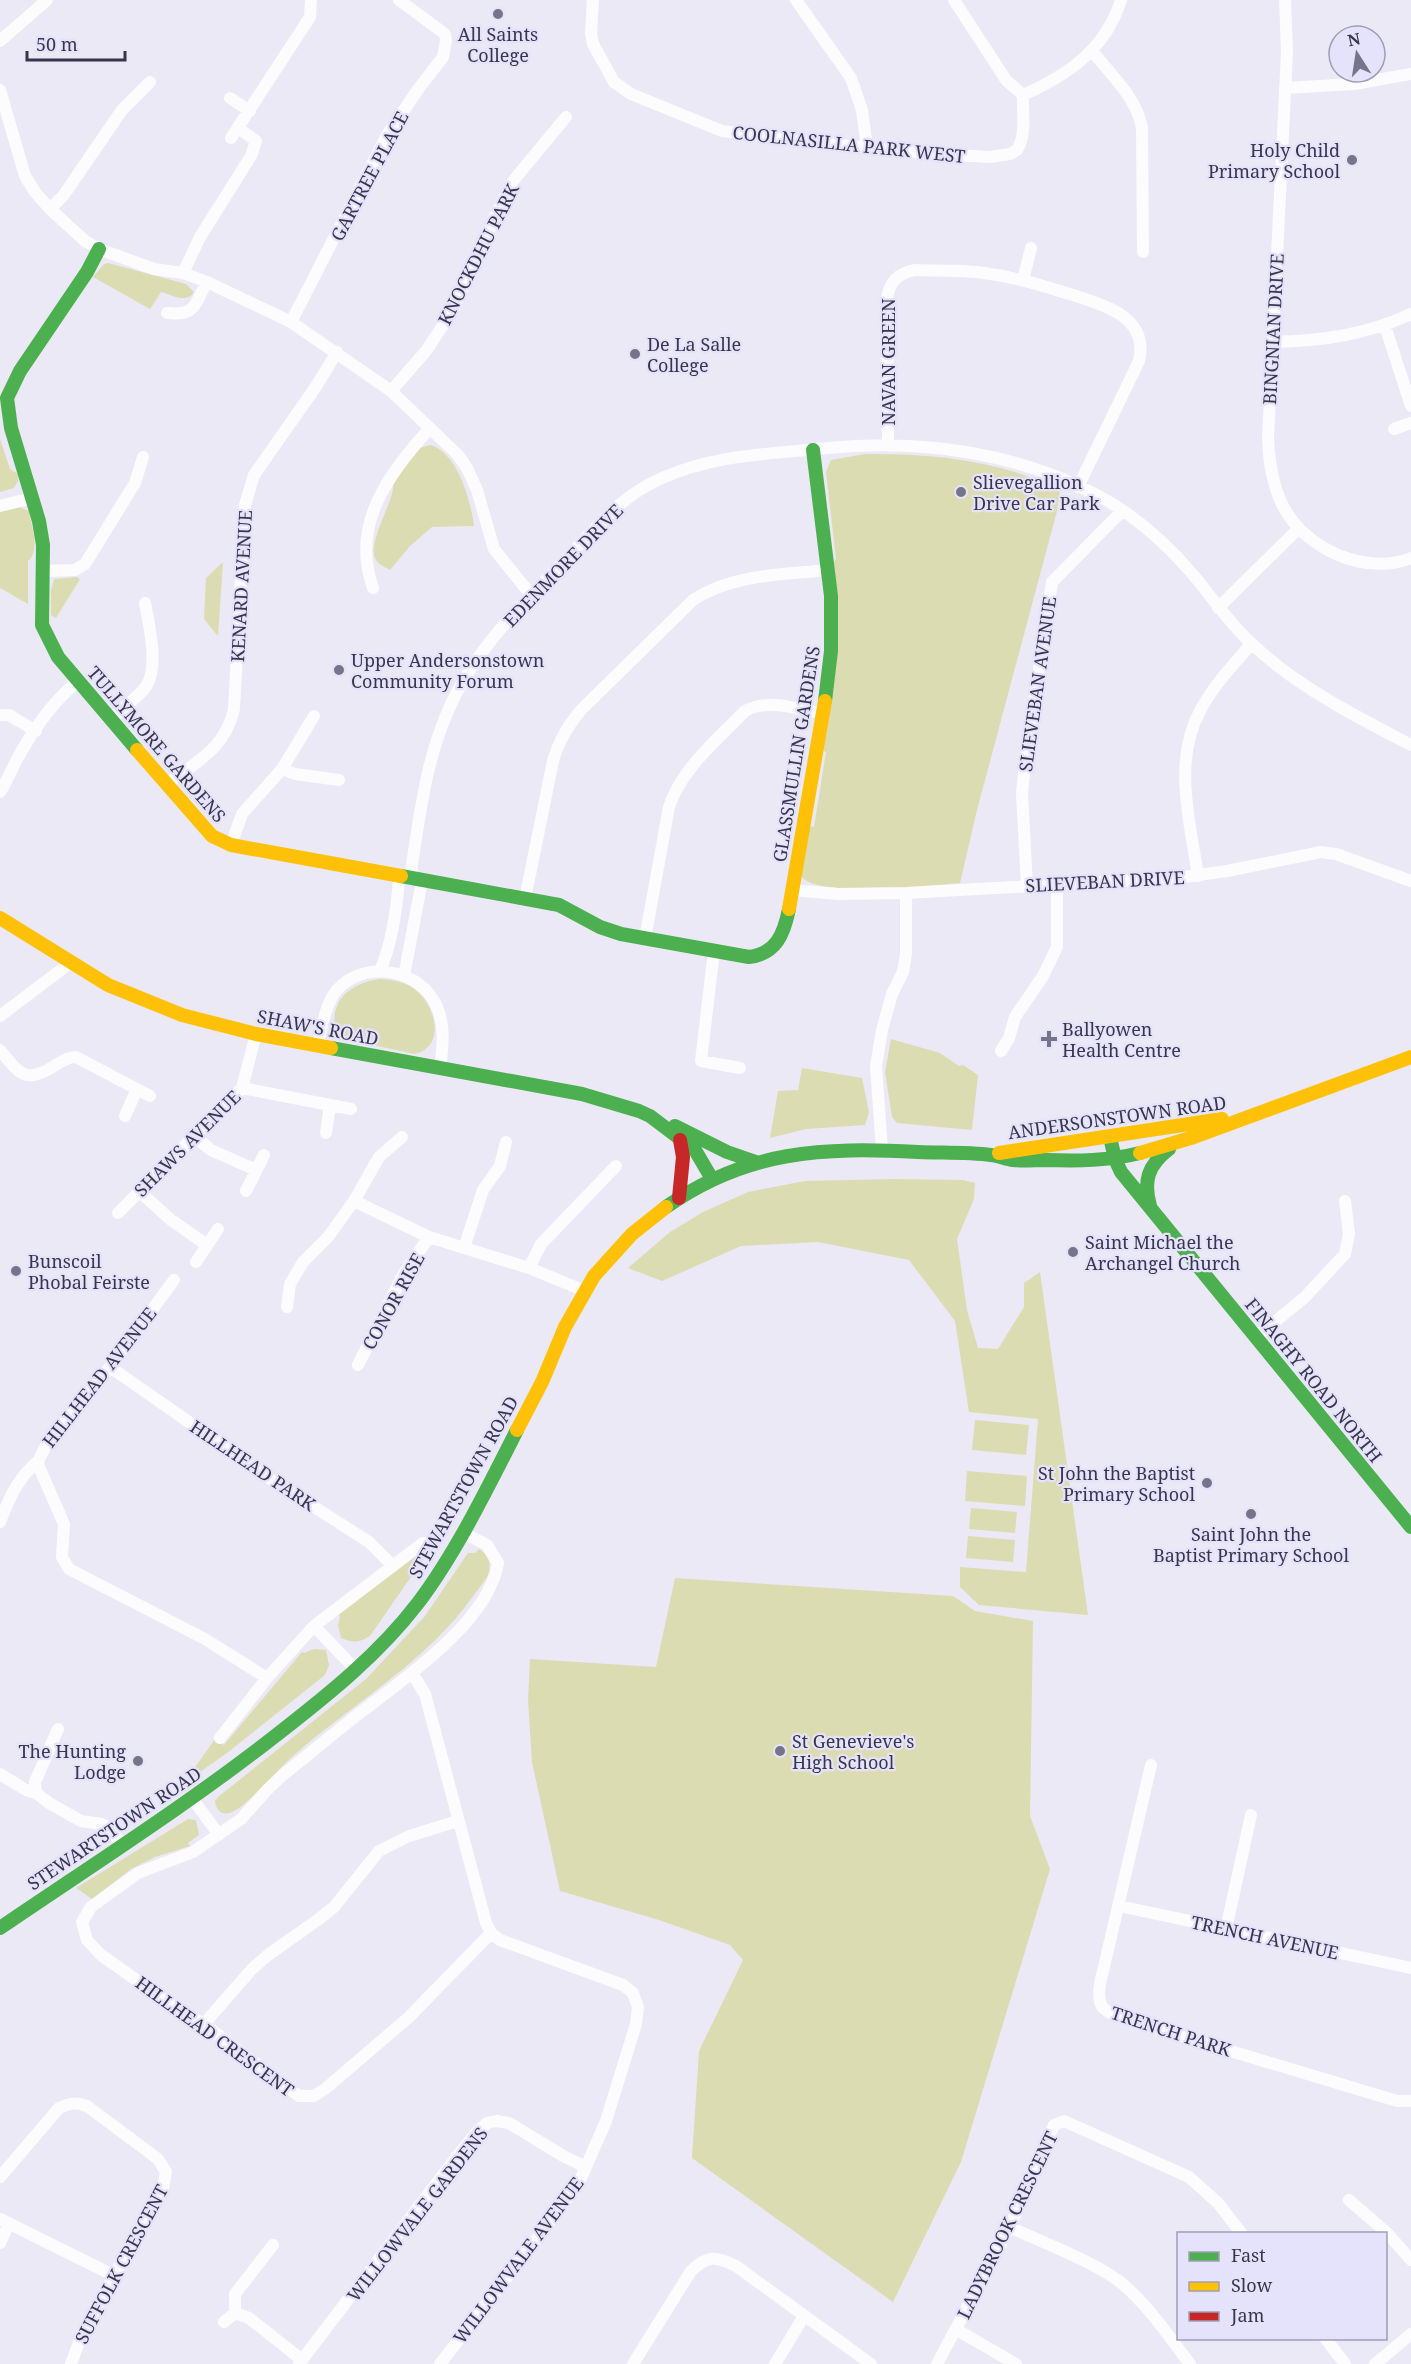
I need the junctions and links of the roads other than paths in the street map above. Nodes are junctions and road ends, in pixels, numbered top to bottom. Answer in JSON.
{"nodes":[{"id":1,"x":47,"y":0,"type":"edge"},
{"id":2,"x":311,"y":0,"type":"edge"},
{"id":3,"x":399,"y":0,"type":"edge"},
{"id":4,"x":593,"y":0,"type":"edge"},
{"id":5,"x":796,"y":0,"type":"edge"},
{"id":6,"x":954,"y":0,"type":"edge"},
{"id":7,"x":1121,"y":0,"type":"edge"},
{"id":8,"x":1285,"y":0,"type":"edge"},
{"id":9,"x":0,"y":40,"type":"edge"},
{"id":10,"x":1093,"y":51,"type":"junction"},
{"id":11,"x":1411,"y":74,"type":"edge"},
{"id":12,"x":150,"y":82,"type":"dead end"},
{"id":13,"x":1285,"y":88,"type":"junction"},
{"id":14,"x":0,"y":90,"type":"edge"},
{"id":15,"x":1023,"y":95,"type":"junction"},
{"id":16,"x":230,"y":98,"type":"dead end"},
{"id":17,"x":250,"y":111,"type":"junction"},
{"id":18,"x":3,"y":117,"type":"edge"},
{"id":19,"x":566,"y":117,"type":"dead end"},
{"id":20,"x":867,"y":148,"type":"junction"},
{"id":21,"x":50,"y":209,"type":"junction"},
{"id":22,"x":1031,"y":248,"type":"dead end"},
{"id":23,"x":99,"y":249,"type":"junction"},
{"id":24,"x":1143,"y":252,"type":"dead end"},
{"id":25,"x":183,"y":273,"type":"junction"},
{"id":26,"x":1023,"y":280,"type":"junction"},
{"id":27,"x":207,"y":282,"type":"junction"},
{"id":28,"x":167,"y":313,"type":"dead end"},
{"id":29,"x":1411,"y":314,"type":"edge"},
{"id":30,"x":291,"y":322,"type":"junction"},
{"id":31,"x":1385,"y":326,"type":"junction"},
{"id":32,"x":1272,"y":342,"type":"junction"},
{"id":33,"x":337,"y":352,"type":"junction"},
{"id":34,"x":5,"y":388,"type":"edge"},
{"id":35,"x":391,"y":391,"type":"junction"},
{"id":36,"x":1411,"y":406,"type":"edge"},
{"id":37,"x":1411,"y":423,"type":"edge"},
{"id":38,"x":429,"y":429,"type":"junction"},
{"id":39,"x":1394,"y":429,"type":"dead end"},
{"id":40,"x":888,"y":445,"type":"junction"},
{"id":41,"x":813,"y":450,"type":"junction"},
{"id":42,"x":143,"y":457,"type":"dead end"},
{"id":43,"x":1078,"y":487,"type":"junction"},
{"id":44,"x":32,"y":498,"type":"junction"},
{"id":45,"x":0,"y":506,"type":"edge"},
{"id":46,"x":1122,"y":512,"type":"junction"},
{"id":47,"x":1299,"y":528,"type":"junction"},
{"id":48,"x":1411,"y":558,"type":"edge"},
{"id":49,"x":827,"y":570,"type":"junction"},
{"id":50,"x":43,"y":572,"type":"junction"},
{"id":51,"x":373,"y":588,"type":"dead end"},
{"id":52,"x":531,"y":595,"type":"junction"},
{"id":53,"x":146,"y":603,"type":"dead end"},
{"id":54,"x":1218,"y":608,"type":"junction"},
{"id":55,"x":1251,"y":644,"type":"junction"},
{"id":56,"x":78,"y":681,"type":"junction"},
{"id":57,"x":823,"y":714,"type":"junction"},
{"id":58,"x":0,"y":715,"type":"edge"},
{"id":59,"x":314,"y":716,"type":"dead end"},
{"id":60,"x":111,"y":718,"type":"junction"},
{"id":61,"x":36,"y":731,"type":"junction"},
{"id":62,"x":1411,"y":745,"type":"edge"},
{"id":63,"x":282,"y":770,"type":"junction"},
{"id":64,"x":339,"y":780,"type":"dead end"},
{"id":65,"x":169,"y":783,"type":"junction"},
{"id":66,"x":0,"y":792,"type":"edge"},
{"id":67,"x":231,"y":845,"type":"junction"},
{"id":68,"x":1198,"y":876,"type":"junction"},
{"id":69,"x":410,"y":879,"type":"junction"},
{"id":70,"x":1411,"y":881,"type":"edge"},
{"id":71,"x":1057,"y":884,"type":"junction"},
{"id":72,"x":1027,"y":885,"type":"junction"},
{"id":73,"x":793,"y":890,"type":"junction"},
{"id":74,"x":906,"y":893,"type":"junction"},
{"id":75,"x":525,"y":898,"type":"junction"},
{"id":76,"x":0,"y":918,"type":"edge"},
{"id":77,"x":787,"y":919,"type":"joint"},
{"id":78,"x":645,"y":939,"type":"junction"},
{"id":79,"x":714,"y":951,"type":"junction"},
{"id":80,"x":70,"y":963,"type":"junction"},
{"id":81,"x":380,"y":971,"type":"junction"},
{"id":82,"x":404,"y":976,"type":"junction"},
{"id":83,"x":0,"y":1016,"type":"edge"},
{"id":84,"x":256,"y":1034,"type":"junction"},
{"id":85,"x":318,"y":1046,"type":"junction"},
{"id":86,"x":0,"y":1050,"type":"edge"},
{"id":87,"x":1001,"y":1051,"type":"dead end"},
{"id":88,"x":1411,"y":1056,"type":"edge"},
{"id":89,"x":740,"y":1068,"type":"dead end"},
{"id":90,"x":440,"y":1069,"type":"junction"},
{"id":91,"x":242,"y":1088,"type":"junction"},
{"id":92,"x":137,"y":1089,"type":"junction"},
{"id":93,"x":150,"y":1096,"type":"dead end"},
{"id":94,"x":330,"y":1105,"type":"junction"},
{"id":95,"x":351,"y":1109,"type":"dead end"},
{"id":96,"x":124,"y":1116,"type":"dead end"},
{"id":97,"x":650,"y":1116,"type":"junction"},
{"id":98,"x":1246,"y":1116,"type":"junction"},
{"id":99,"x":326,"y":1133,"type":"dead end"},
{"id":100,"x":195,"y":1137,"type":"junction"},
{"id":101,"x":402,"y":1137,"type":"dead end"},
{"id":102,"x":1110,"y":1137,"type":"junction"},
{"id":103,"x":680,"y":1140,"type":"junction"},
{"id":104,"x":1183,"y":1140,"type":"junction"},
{"id":105,"x":506,"y":1142,"type":"dead end"},
{"id":106,"x":882,"y":1150,"type":"junction"},
{"id":107,"x":264,"y":1155,"type":"dead end"},
{"id":108,"x":992,"y":1155,"type":"junction"},
{"id":109,"x":1114,"y":1159,"type":"junction"},
{"id":110,"x":756,"y":1162,"type":"junction"},
{"id":111,"x":616,"y":1166,"type":"dead end"},
{"id":112,"x":256,"y":1170,"type":"junction"},
{"id":113,"x":712,"y":1179,"type":"junction"},
{"id":114,"x":139,"y":1191,"type":"junction"},
{"id":115,"x":246,"y":1191,"type":"dead end"},
{"id":116,"x":679,"y":1198,"type":"junction"},
{"id":117,"x":354,"y":1201,"type":"junction"},
{"id":118,"x":1345,"y":1202,"type":"dead end"},
{"id":119,"x":1152,"y":1211,"type":"junction"},
{"id":120,"x":118,"y":1212,"type":"dead end"},
{"id":121,"x":218,"y":1229,"type":"dead end"},
{"id":122,"x":429,"y":1237,"type":"junction"},
{"id":123,"x":207,"y":1245,"type":"junction"},
{"id":124,"x":464,"y":1248,"type":"junction"},
{"id":125,"x":196,"y":1262,"type":"dead end"},
{"id":126,"x":529,"y":1268,"type":"junction"},
{"id":127,"x":174,"y":1280,"type":"dead end"},
{"id":128,"x":585,"y":1291,"type":"junction"},
{"id":129,"x":287,"y":1307,"type":"dead end"},
{"id":130,"x":1256,"y":1337,"type":"junction"},
{"id":131,"x":358,"y":1365,"type":"dead end"},
{"id":132,"x":110,"y":1367,"type":"junction"},
{"id":133,"x":38,"y":1461,"type":"junction"},
{"id":134,"x":0,"y":1522,"type":"edge"},
{"id":135,"x":1411,"y":1527,"type":"edge"},
{"id":136,"x":462,"y":1532,"type":"junction"},
{"id":137,"x":423,"y":1543,"type":"dead end"},
{"id":138,"x":393,"y":1566,"type":"junction"},
{"id":139,"x":314,"y":1626,"type":"junction"},
{"id":140,"x":356,"y":1670,"type":"junction"},
{"id":141,"x":412,"y":1673,"type":"junction"},
{"id":142,"x":267,"y":1678,"type":"junction"},
{"id":143,"x":58,"y":1729,"type":"dead end"},
{"id":144,"x":220,"y":1738,"type":"dead end"},
{"id":145,"x":1151,"y":1765,"type":"dead end"},
{"id":146,"x":0,"y":1774,"type":"edge"},
{"id":147,"x":36,"y":1792,"type":"junction"},
{"id":148,"x":192,"y":1798,"type":"junction"},
{"id":149,"x":1251,"y":1815,"type":"dead end"},
{"id":150,"x":458,"y":1821,"type":"junction"},
{"id":151,"x":219,"y":1835,"type":"junction"},
{"id":152,"x":123,"y":1846,"type":"junction"},
{"id":153,"x":1119,"y":1906,"type":"junction"},
{"id":154,"x":0,"y":1928,"type":"edge"},
{"id":155,"x":1226,"y":1929,"type":"junction"},
{"id":156,"x":491,"y":1933,"type":"junction"},
{"id":157,"x":1411,"y":1968,"type":"edge"},
{"id":158,"x":204,"y":2024,"type":"junction"},
{"id":159,"x":1411,"y":2101,"type":"edge"},
{"id":160,"x":585,"y":2170,"type":"junction"},
{"id":161,"x":0,"y":2177,"type":"edge"},
{"id":162,"x":1349,"y":2200,"type":"dead end"},
{"id":163,"x":4,"y":2221,"type":"edge"},
{"id":164,"x":1010,"y":2227,"type":"junction"},
{"id":165,"x":1240,"y":2232,"type":"edge"},
{"id":166,"x":1386,"y":2232,"type":"edge"},
{"id":167,"x":1387,"y":2233,"type":"edge"},
{"id":168,"x":0,"y":2242,"type":"edge"},
{"id":169,"x":273,"y":2245,"type":"dead end"},
{"id":170,"x":1411,"y":2260,"type":"edge"},
{"id":171,"x":113,"y":2275,"type":"junction"},
{"id":172,"x":235,"y":2313,"type":"junction"},
{"id":173,"x":804,"y":2316,"type":"junction"},
{"id":174,"x":224,"y":2322,"type":"dead end"},
{"id":175,"x":957,"y":2330,"type":"junction"},
{"id":176,"x":1411,"y":2334,"type":"edge"},
{"id":177,"x":1327,"y":2340,"type":"edge"},
{"id":178,"x":301,"y":2362,"type":"edge"},
{"id":179,"x":71,"y":2364,"type":"edge"},
{"id":180,"x":440,"y":2364,"type":"edge"},
{"id":181,"x":633,"y":2364,"type":"edge"},
{"id":182,"x":775,"y":2364,"type":"edge"},
{"id":183,"x":871,"y":2364,"type":"edge"},
{"id":184,"x":937,"y":2364,"type":"edge"},
{"id":185,"x":1016,"y":2364,"type":"edge"},
{"id":186,"x":1190,"y":2364,"type":"edge"},
{"id":187,"x":1345,"y":2364,"type":"edge"},
{"id":188,"x":1375,"y":2364,"type":"edge"}],
"edges":[{"from":1,"to":9,"type":"street"},
{"from":2,"to":17,"type":"street"},
{"from":3,"to":30,"type":"street","name":"GARTREE PLACE"},
{"from":4,"to":20,"type":"street","name":"COOLNASILLA PARK WEST"},
{"from":5,"to":20,"type":"street"},
{"from":6,"to":15,"type":"street"},
{"from":7,"to":10,"type":"street"},
{"from":8,"to":13,"type":"street","name":"BINGNIAN DRIVE"},
{"from":10,"to":15,"type":"street"},
{"from":10,"to":24,"type":"street"},
{"from":11,"to":13,"type":"street"},
{"from":12,"to":21,"type":"street"},
{"from":13,"to":32,"type":"street","name":"BINGNIAN DRIVE"},
{"from":14,"to":18,"type":"street"},
{"from":15,"to":20,"type":"street","name":"COOLNASILLA PARK WEST"},
{"from":16,"to":17,"type":"street"},
{"from":17,"to":25,"type":"street"},
{"from":18,"to":21,"type":"street"},
{"from":19,"to":35,"type":"street","name":"KNOCKDHU PARK"},
{"from":21,"to":23,"type":"street"},
{"from":22,"to":26,"type":"street"},
{"from":23,"to":25,"type":"street"},
{"from":23,"to":34,"type":"street","name":"TULLYMORE GARDENS"},
{"from":25,"to":27,"type":"street"},
{"from":26,"to":40,"type":"street","name":"NAVAN GREEN"},
{"from":26,"to":43,"type":"street","name":"NAVAN GREEN"},
{"from":27,"to":28,"type":"street"},
{"from":27,"to":30,"type":"street"},
{"from":29,"to":31,"type":"street"},
{"from":30,"to":33,"type":"street"},
{"from":31,"to":32,"type":"street"},
{"from":31,"to":36,"type":"street"},
{"from":32,"to":47,"type":"street","name":"BINGNIAN DRIVE"},
{"from":33,"to":35,"type":"street"},
{"from":33,"to":65,"type":"street","name":"KENARD AVENUE"},
{"from":34,"to":44,"type":"street","name":"TULLYMORE GARDENS"},
{"from":35,"to":38,"type":"street"},
{"from":37,"to":39,"type":"street"},
{"from":38,"to":51,"type":"street"},
{"from":38,"to":52,"type":"street"},
{"from":40,"to":41,"type":"street","name":"EDENMORE DRIVE"},
{"from":40,"to":43,"type":"street","name":"EDENMORE DRIVE"},
{"from":41,"to":49,"type":"street","name":"GLASSMULLIN GARDENS"},
{"from":41,"to":52,"type":"street","name":"EDENMORE DRIVE"},
{"from":42,"to":50,"type":"street"},
{"from":43,"to":46,"type":"street","name":"EDENMORE DRIVE"},
{"from":44,"to":45,"type":"street"},
{"from":44,"to":50,"type":"street","name":"TULLYMORE GARDENS"},
{"from":46,"to":54,"type":"street","name":"EDENMORE DRIVE"},
{"from":46,"to":72,"type":"street","name":"SLIEVEBAN AVENUE"},
{"from":47,"to":48,"type":"street","name":"BINGNIAN DRIVE"},
{"from":47,"to":54,"type":"street"},
{"from":49,"to":57,"type":"street","name":"GLASSMULLIN GARDENS"},
{"from":49,"to":75,"type":"street"},
{"from":50,"to":56,"type":"street","name":"TULLYMORE GARDENS"},
{"from":52,"to":69,"type":"street","name":"EDENMORE DRIVE"},
{"from":53,"to":60,"type":"street"},
{"from":54,"to":55,"type":"street","name":"EDENMORE DRIVE"},
{"from":55,"to":62,"type":"street","name":"EDENMORE DRIVE"},
{"from":55,"to":68,"type":"street"},
{"from":56,"to":60,"type":"street","name":"TULLYMORE GARDENS"},
{"from":56,"to":61,"type":"street"},
{"from":57,"to":73,"type":"street","name":"GLASSMULLIN GARDENS"},
{"from":57,"to":78,"type":"street"},
{"from":58,"to":61,"type":"street"},
{"from":59,"to":63,"type":"street"},
{"from":60,"to":65,"type":"street","name":"TULLYMORE GARDENS"},
{"from":61,"to":66,"type":"street"},
{"from":63,"to":64,"type":"street"},
{"from":63,"to":67,"type":"street"},
{"from":65,"to":67,"type":"street","name":"TULLYMORE GARDENS"},
{"from":67,"to":69,"type":"street","name":"TULLYMORE GARDENS"},
{"from":68,"to":70,"type":"street","name":"SLIEVEBAN DRIVE"},
{"from":68,"to":71,"type":"street","name":"SLIEVEBAN DRIVE"},
{"from":69,"to":75,"type":"street","name":"TULLYMORE GARDENS"},
{"from":69,"to":81,"type":"street"},
{"from":69,"to":82,"type":"street"},
{"from":71,"to":72,"type":"street","name":"SLIEVEBAN DRIVE"},
{"from":71,"to":87,"type":"street"},
{"from":72,"to":74,"type":"street","name":"SLIEVEBAN DRIVE"},
{"from":73,"to":74,"type":"street","name":"SLIEVEBAN DRIVE"},
{"from":73,"to":77,"type":"street","name":"GLASSMULLIN GARDENS"},
{"from":74,"to":106,"type":"street"},
{"from":75,"to":78,"type":"street","name":"TULLYMORE GARDENS"},
{"from":76,"to":80,"type":"street","name":"SHAW'S ROAD"},
{"from":77,"to":79,"type":"street","name":"TULLYMORE GARDENS"},
{"from":78,"to":79,"type":"street","name":"TULLYMORE GARDENS"},
{"from":79,"to":89,"type":"street"},
{"from":80,"to":83,"type":"street"},
{"from":80,"to":84,"type":"street","name":"SHAW'S ROAD"},
{"from":81,"to":82,"type":"street"},
{"from":81,"to":85,"type":"street"},
{"from":82,"to":90,"type":"street"},
{"from":84,"to":85,"type":"street","name":"SHAW'S ROAD"},
{"from":84,"to":91,"type":"street","name":"SHAWS AVENUE"},
{"from":85,"to":90,"type":"street","name":"SHAW'S ROAD"},
{"from":86,"to":92,"type":"street"},
{"from":88,"to":98,"type":"street","name":"ANDERSONSTOWN ROAD"},
{"from":90,"to":97,"type":"street","name":"SHAW'S ROAD"},
{"from":91,"to":94,"type":"street"},
{"from":91,"to":100,"type":"street","name":"SHAWS AVENUE"},
{"from":92,"to":93,"type":"street"},
{"from":92,"to":96,"type":"street"},
{"from":94,"to":95,"type":"street"},
{"from":94,"to":99,"type":"street"},
{"from":97,"to":103,"type":"street","name":"SHAW'S ROAD"},
{"from":97,"to":110,"type":"street","name":"SHAW'S ROAD"},
{"from":98,"to":102,"type":"street","name":"ANDERSONSTOWN ROAD"},
{"from":98,"to":104,"type":"street","name":"ANDERSONSTOWN ROAD"},
{"from":100,"to":112,"type":"street"},
{"from":100,"to":114,"type":"street","name":"SHAWS AVENUE"},
{"from":101,"to":117,"type":"street"},
{"from":102,"to":108,"type":"street","name":"ANDERSONSTOWN ROAD"},
{"from":102,"to":109,"type":"street","name":"FINAGHY ROAD NORTH"},
{"from":103,"to":113,"type":"street","name":"SHAW'S ROAD"},
{"from":103,"to":116,"type":"street"},
{"from":104,"to":109,"type":"street","name":"ANDERSONSTOWN ROAD"},
{"from":104,"to":119,"type":"street"},
{"from":105,"to":124,"type":"street"},
{"from":106,"to":108,"type":"street","name":"ANDERSONSTOWN ROAD"},
{"from":106,"to":110,"type":"street","name":"ANDERSONSTOWN ROAD"},
{"from":107,"to":112,"type":"street"},
{"from":108,"to":109,"type":"street","name":"ANDERSONSTOWN ROAD"},
{"from":109,"to":119,"type":"street","name":"FINAGHY ROAD NORTH"},
{"from":110,"to":113,"type":"street","name":"ANDERSONSTOWN ROAD"},
{"from":111,"to":126,"type":"street"},
{"from":112,"to":115,"type":"street"},
{"from":113,"to":116,"type":"street","name":"STEWARTSTOWN ROAD"},
{"from":114,"to":120,"type":"street","name":"SHAWS AVENUE"},
{"from":114,"to":123,"type":"street"},
{"from":116,"to":128,"type":"street","name":"STEWARTSTOWN ROAD"},
{"from":117,"to":122,"type":"street","name":"CONOR RISE"},
{"from":117,"to":129,"type":"street"},
{"from":118,"to":130,"type":"street"},
{"from":119,"to":130,"type":"street","name":"FINAGHY ROAD NORTH"},
{"from":121,"to":123,"type":"street"},
{"from":122,"to":124,"type":"street","name":"CONOR RISE"},
{"from":122,"to":131,"type":"street","name":"CONOR RISE"},
{"from":123,"to":125,"type":"street"},
{"from":124,"to":126,"type":"street","name":"CONOR RISE"},
{"from":126,"to":128,"type":"street","name":"CONOR RISE"},
{"from":127,"to":132,"type":"street","name":"HILLHEAD AVENUE"},
{"from":128,"to":136,"type":"street","name":"STEWARTSTOWN ROAD"},
{"from":130,"to":135,"type":"street","name":"FINAGHY ROAD NORTH"},
{"from":132,"to":133,"type":"street","name":"HILLHEAD AVENUE"},
{"from":132,"to":138,"type":"street","name":"HILLHEAD PARK"},
{"from":133,"to":134,"type":"street"},
{"from":133,"to":142,"type":"street","name":"HILLHEAD AVENUE"},
{"from":136,"to":140,"type":"street","name":"STEWARTSTOWN ROAD"},
{"from":136,"to":141,"type":"street","name":"HILLHEAD CRESCENT"},
{"from":137,"to":138,"type":"street"},
{"from":138,"to":139,"type":"street"},
{"from":139,"to":140,"type":"street"},
{"from":139,"to":142,"type":"street"},
{"from":140,"to":148,"type":"street","name":"STEWARTSTOWN ROAD"},
{"from":141,"to":150,"type":"street"},
{"from":141,"to":151,"type":"street","name":"HILLHEAD CRESCENT"},
{"from":142,"to":144,"type":"street"},
{"from":143,"to":147,"type":"street"},
{"from":145,"to":153,"type":"street","name":"TRENCH PARK"},
{"from":146,"to":147,"type":"street"},
{"from":147,"to":152,"type":"street"},
{"from":148,"to":151,"type":"street"},
{"from":148,"to":152,"type":"street","name":"STEWARTSTOWN ROAD"},
{"from":149,"to":155,"type":"street"},
{"from":150,"to":156,"type":"street"},
{"from":150,"to":158,"type":"street"},
{"from":151,"to":158,"type":"street","name":"HILLHEAD CRESCENT"},
{"from":152,"to":154,"type":"street","name":"STEWARTSTOWN ROAD"},
{"from":153,"to":155,"type":"street","name":"TRENCH AVENUE"},
{"from":153,"to":159,"type":"street","name":"TRENCH PARK"},
{"from":155,"to":157,"type":"street","name":"TRENCH AVENUE"},
{"from":156,"to":158,"type":"street","name":"HILLHEAD CRESCENT"},
{"from":156,"to":160,"type":"street","name":"WILLOWVALE AVENUE"},
{"from":160,"to":178,"type":"street","name":"WILLOWVALE GARDENS"},
{"from":160,"to":180,"type":"street","name":"WILLOWVALE AVENUE"},
{"from":161,"to":171,"type":"street","name":"SUFFOLK CRESCENT"},
{"from":162,"to":166,"type":"street"},
{"from":163,"to":168,"type":"street"},
{"from":163,"to":171,"type":"street"},
{"from":164,"to":165,"type":"street","name":"LADYBROOK CRESCENT"},
{"from":164,"to":175,"type":"street","name":"LADYBROOK CRESCENT"},
{"from":164,"to":186,"type":"street"},
{"from":167,"to":170,"type":"street"},
{"from":169,"to":172,"type":"street"},
{"from":171,"to":179,"type":"street","name":"SUFFOLK CRESCENT"},
{"from":172,"to":174,"type":"street"},
{"from":172,"to":178,"type":"street"},
{"from":173,"to":181,"type":"street"},
{"from":173,"to":182,"type":"street"},
{"from":173,"to":183,"type":"street"},
{"from":175,"to":184,"type":"street","name":"LADYBROOK CRESCENT"},
{"from":175,"to":185,"type":"street"},
{"from":176,"to":188,"type":"street"},
{"from":177,"to":187,"type":"street"}]}
